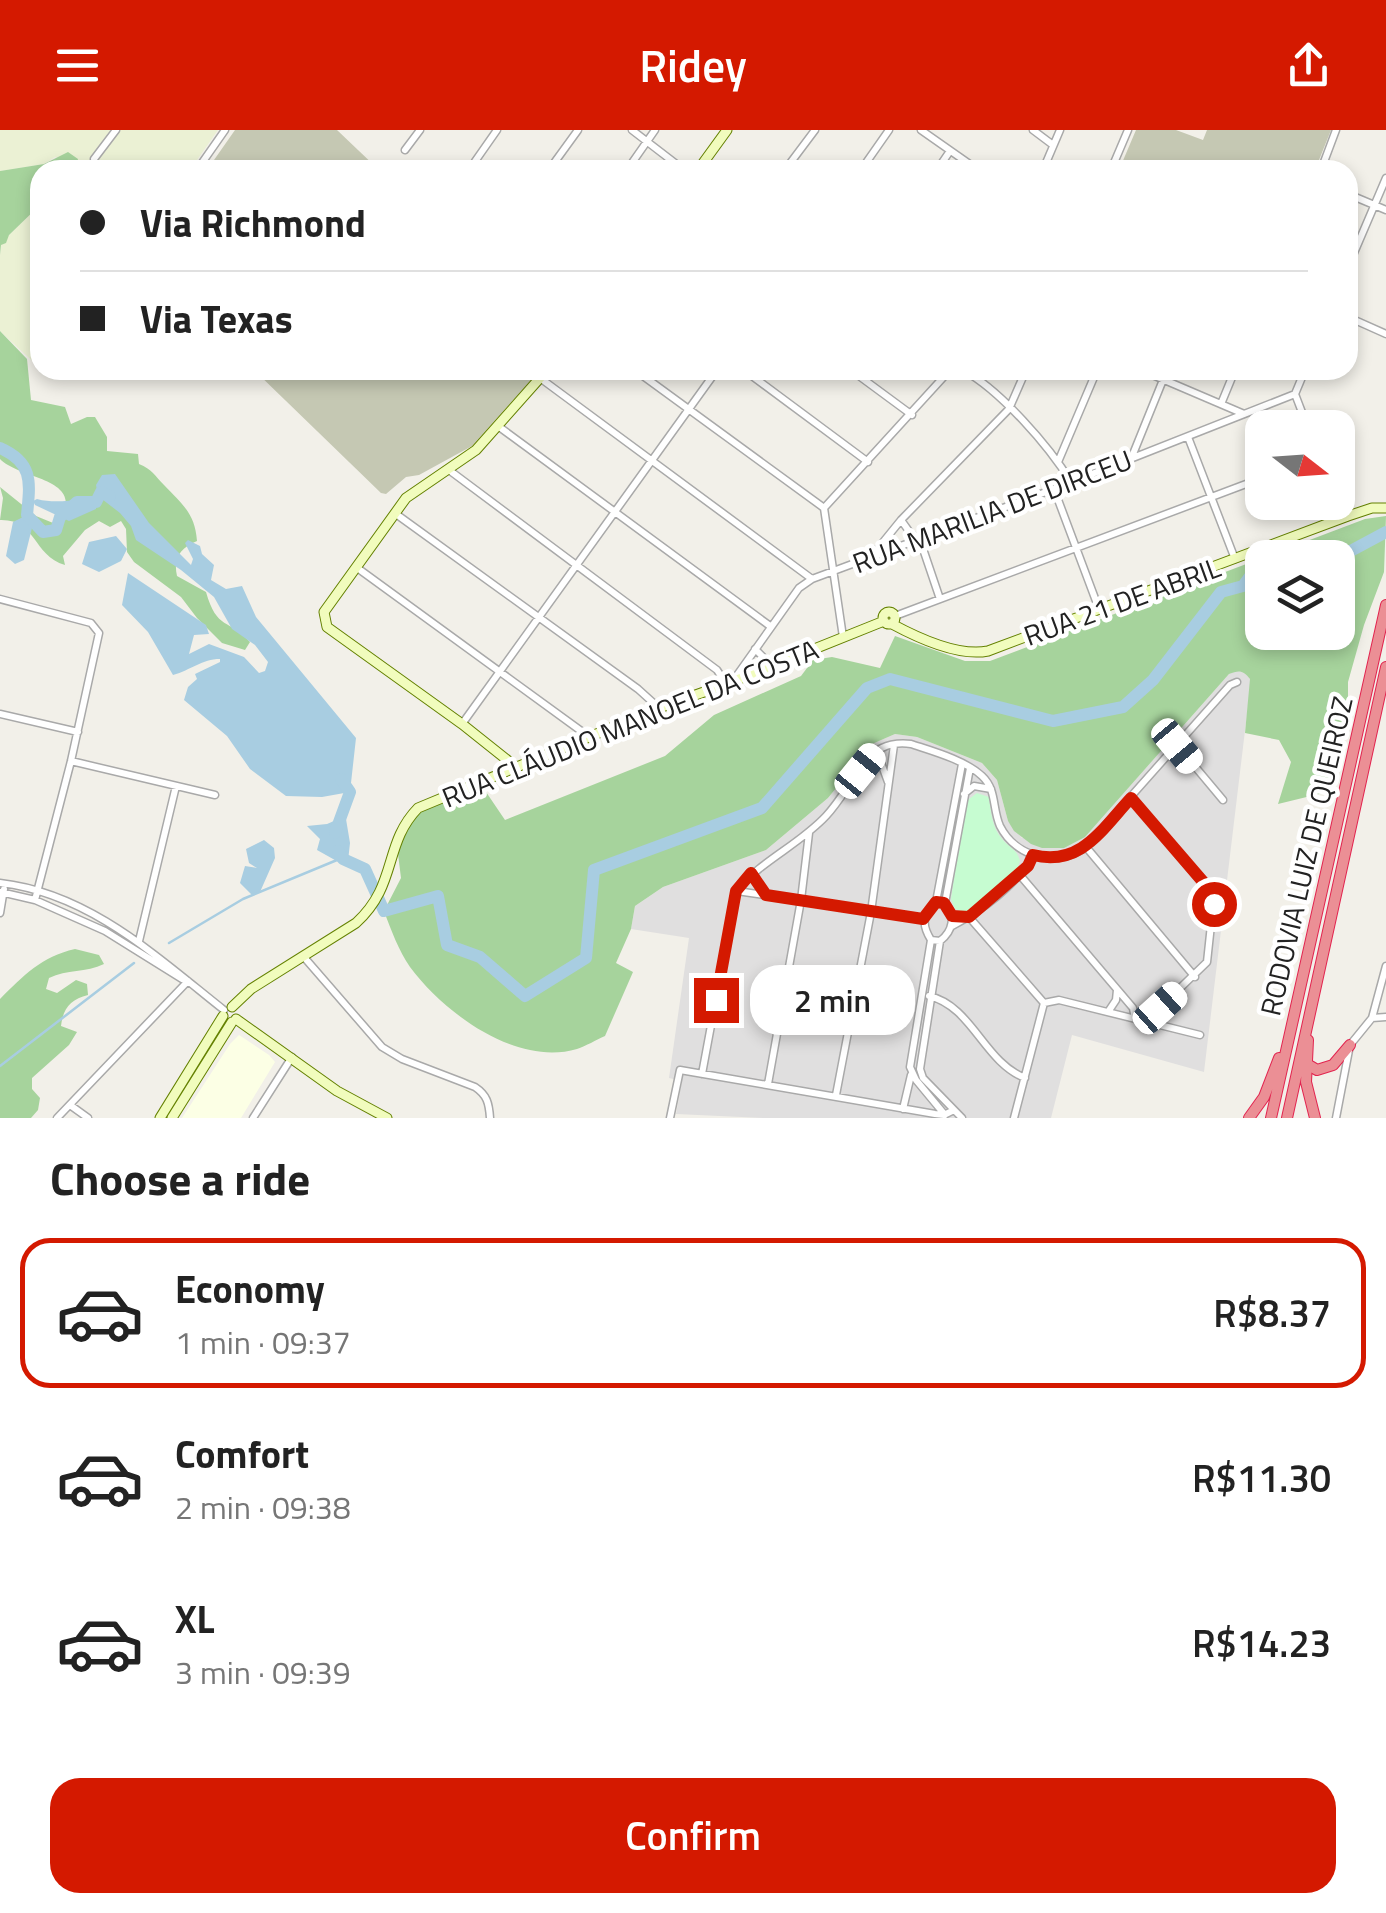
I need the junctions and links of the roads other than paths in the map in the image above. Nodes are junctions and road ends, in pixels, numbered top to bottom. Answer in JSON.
{"nodes":[{"id":1,"x":116,"y":130,"type":"edge"},
{"id":2,"x":225,"y":130,"type":"edge"},
{"id":3,"x":420,"y":130,"type":"edge"},
{"id":4,"x":498,"y":130,"type":"edge"},
{"id":5,"x":578,"y":130,"type":"edge"},
{"id":6,"x":632,"y":130,"type":"edge"},
{"id":7,"x":656,"y":130,"type":"edge"},
{"id":8,"x":727,"y":130,"type":"edge"},
{"id":9,"x":815,"y":130,"type":"edge"},
{"id":10,"x":890,"y":130,"type":"edge"},
{"id":11,"x":922,"y":130,"type":"edge"},
{"id":12,"x":1033,"y":130,"type":"edge"},
{"id":13,"x":1060,"y":130,"type":"edge"},
{"id":14,"x":1128,"y":130,"type":"edge"},
{"id":15,"x":1336,"y":130,"type":"edge"},
{"id":16,"x":648,"y":141,"type":"junction"},
{"id":17,"x":1054,"y":145,"type":"junction"},
{"id":18,"x":405,"y":150,"type":"dead end"},
{"id":19,"x":950,"y":151,"type":"junction"},
{"id":20,"x":94,"y":160,"type":"edge"},
{"id":21,"x":204,"y":160,"type":"edge"},
{"id":22,"x":476,"y":160,"type":"edge"},
{"id":23,"x":556,"y":160,"type":"edge"},
{"id":24,"x":634,"y":160,"type":"edge"},
{"id":25,"x":672,"y":160,"type":"edge"},
{"id":26,"x":705,"y":160,"type":"edge"},
{"id":27,"x":792,"y":160,"type":"edge"},
{"id":28,"x":868,"y":160,"type":"edge"},
{"id":29,"x":944,"y":160,"type":"edge"},
{"id":30,"x":963,"y":160,"type":"edge"},
{"id":31,"x":1047,"y":160,"type":"edge"},
{"id":32,"x":1116,"y":160,"type":"edge"},
{"id":33,"x":1325,"y":160,"type":"edge"},
{"id":34,"x":1386,"y":178,"type":"edge"},
{"id":35,"x":1358,"y":199,"type":"edge"},
{"id":36,"x":1374,"y":206,"type":"junction"},
{"id":37,"x":1386,"y":210,"type":"edge"},
{"id":38,"x":1358,"y":244,"type":"edge"},
{"id":39,"x":1358,"y":321,"type":"edge"},
{"id":40,"x":1386,"y":334,"type":"edge"},
{"id":41,"x":539,"y":380,"type":"edge"},
{"id":42,"x":552,"y":380,"type":"edge"},
{"id":43,"x":649,"y":380,"type":"edge"},
{"id":44,"x":710,"y":380,"type":"edge"},
{"id":45,"x":757,"y":380,"type":"edge"},
{"id":46,"x":865,"y":380,"type":"edge"},
{"id":47,"x":942,"y":380,"type":"edge"},
{"id":48,"x":975,"y":380,"type":"edge"},
{"id":49,"x":1022,"y":380,"type":"edge"},
{"id":50,"x":1093,"y":380,"type":"edge"},
{"id":51,"x":1163,"y":380,"type":"edge"},
{"id":52,"x":1165,"y":380,"type":"edge"},
{"id":53,"x":1231,"y":380,"type":"edge"},
{"id":54,"x":1301,"y":380,"type":"edge"},
{"id":55,"x":1295,"y":394,"type":"junction"},
{"id":56,"x":1221,"y":404,"type":"junction"},
{"id":57,"x":689,"y":408,"type":"junction"},
{"id":58,"x":1009,"y":409,"type":"junction"},
{"id":59,"x":1257,"y":410,"type":"edge"},
{"id":60,"x":1301,"y":410,"type":"edge"},
{"id":61,"x":912,"y":415,"type":"junction"},
{"id":62,"x":1245,"y":415,"type":"joint"},
{"id":63,"x":498,"y":426,"type":"junction"},
{"id":64,"x":1188,"y":438,"type":"junction"},
{"id":65,"x":1130,"y":459,"type":"junction"},
{"id":66,"x":652,"y":460,"type":"junction"},
{"id":67,"x":868,"y":462,"type":"junction"},
{"id":68,"x":1058,"y":462,"type":"junction"},
{"id":69,"x":449,"y":470,"type":"junction"},
{"id":70,"x":1071,"y":482,"type":"junction"},
{"id":71,"x":1245,"y":485,"type":"edge"},
{"id":72,"x":1054,"y":489,"type":"junction"},
{"id":73,"x":1211,"y":498,"type":"junction"},
{"id":74,"x":824,"y":508,"type":"junction"},
{"id":75,"x":1386,"y":508,"type":"edge"},
{"id":76,"x":615,"y":512,"type":"junction"},
{"id":77,"x":396,"y":514,"type":"junction"},
{"id":78,"x":901,"y":520,"type":"junction"},
{"id":79,"x":920,"y":540,"type":"junction"},
{"id":80,"x":885,"y":546,"type":"junction"},
{"id":81,"x":1076,"y":548,"type":"junction"},
{"id":82,"x":1235,"y":560,"type":"junction"},
{"id":83,"x":577,"y":564,"type":"junction"},
{"id":84,"x":356,"y":567,"type":"junction"},
{"id":85,"x":832,"y":571,"type":"junction"},
{"id":86,"x":812,"y":578,"type":"junction"},
{"id":87,"x":0,"y":599,"type":"edge"},
{"id":88,"x":940,"y":599,"type":"junction"},
{"id":89,"x":1386,"y":605,"type":"edge"},
{"id":90,"x":1099,"y":609,"type":"junction"},
{"id":91,"x":538,"y":618,"type":"junction"},
{"id":92,"x":892,"y":620,"type":"junction"},
{"id":93,"x":770,"y":626,"type":"junction"},
{"id":94,"x":843,"y":637,"type":"junction"},
{"id":95,"x":756,"y":649,"type":"junction"},
{"id":96,"x":772,"y":666,"type":"junction"},
{"id":97,"x":1386,"y":667,"type":"edge"},
{"id":98,"x":500,"y":671,"type":"junction"},
{"id":99,"x":1237,"y":682,"type":"dead end"},
{"id":100,"x":729,"y":683,"type":"junction"},
{"id":101,"x":659,"y":708,"type":"junction"},
{"id":102,"x":0,"y":714,"type":"edge"},
{"id":103,"x":462,"y":724,"type":"junction"},
{"id":104,"x":78,"y":732,"type":"junction"},
{"id":105,"x":588,"y":736,"type":"junction"},
{"id":106,"x":894,"y":744,"type":"junction"},
{"id":107,"x":1177,"y":746,"type":"junction"},
{"id":108,"x":877,"y":751,"type":"junction"},
{"id":109,"x":71,"y":761,"type":"junction"},
{"id":110,"x":966,"y":766,"type":"junction"},
{"id":111,"x":516,"y":767,"type":"junction"},
{"id":112,"x":176,"y":786,"type":"junction"},
{"id":113,"x":889,"y":788,"type":"junction"},
{"id":114,"x":991,"y":789,"type":"junction"},
{"id":115,"x":214,"y":795,"type":"dead end"},
{"id":116,"x":1131,"y":798,"type":"junction"},
{"id":117,"x":962,"y":800,"type":"junction"},
{"id":118,"x":1224,"y":800,"type":"dead end"},
{"id":119,"x":809,"y":832,"type":"junction"},
{"id":120,"x":790,"y":846,"type":"junction"},
{"id":121,"x":1086,"y":848,"type":"junction"},
{"id":122,"x":1033,"y":855,"type":"junction"},
{"id":123,"x":807,"y":860,"type":"junction"},
{"id":124,"x":751,"y":873,"type":"junction"},
{"id":125,"x":1019,"y":874,"type":"junction"},
{"id":126,"x":2,"y":888,"type":"edge"},
{"id":127,"x":38,"y":890,"type":"junction"},
{"id":128,"x":736,"y":891,"type":"junction"},
{"id":129,"x":766,"y":895,"type":"junction"},
{"id":130,"x":35,"y":900,"type":"junction"},
{"id":131,"x":801,"y":900,"type":"junction"},
{"id":132,"x":940,"y":902,"type":"junction"},
{"id":133,"x":870,"y":912,"type":"junction"},
{"id":134,"x":0,"y":913,"type":"edge"},
{"id":135,"x":952,"y":916,"type":"junction"},
{"id":136,"x":969,"y":917,"type":"junction"},
{"id":137,"x":923,"y":919,"type":"junction"},
{"id":138,"x":952,"y":926,"type":"junction"},
{"id":139,"x":139,"y":940,"type":"junction"},
{"id":140,"x":930,"y":940,"type":"junction"},
{"id":141,"x":940,"y":941,"type":"junction"},
{"id":142,"x":135,"y":949,"type":"junction"},
{"id":143,"x":302,"y":956,"type":"junction"},
{"id":144,"x":1386,"y":966,"type":"edge"},
{"id":145,"x":1194,"y":977,"type":"junction"},
{"id":146,"x":188,"y":981,"type":"junction"},
{"id":147,"x":1117,"y":989,"type":"junction"},
{"id":148,"x":1312,"y":993,"type":"junction"},
{"id":149,"x":926,"y":996,"type":"junction"},
{"id":150,"x":1044,"y":1003,"type":"junction"},
{"id":151,"x":1160,"y":1008,"type":"junction"},
{"id":152,"x":1108,"y":1012,"type":"junction"},
{"id":153,"x":229,"y":1015,"type":"junction"},
{"id":154,"x":1386,"y":1017,"type":"edge"},
{"id":155,"x":1372,"y":1018,"type":"junction"},
{"id":156,"x":1135,"y":1020,"type":"junction"},
{"id":157,"x":1292,"y":1020,"type":"junction"},
{"id":158,"x":1145,"y":1022,"type":"junction"},
{"id":159,"x":1168,"y":1027,"type":"junction"},
{"id":160,"x":1200,"y":1035,"type":"dead end"},
{"id":161,"x":1350,"y":1046,"type":"junction"},
{"id":162,"x":292,"y":1058,"type":"junction"},
{"id":163,"x":1306,"y":1064,"type":"junction"},
{"id":164,"x":702,"y":1074,"type":"junction"},
{"id":165,"x":911,"y":1074,"type":"junction"},
{"id":166,"x":1025,"y":1078,"type":"junction"},
{"id":167,"x":768,"y":1084,"type":"junction"},
{"id":168,"x":836,"y":1095,"type":"junction"},
{"id":169,"x":940,"y":1102,"type":"junction"},
{"id":170,"x":70,"y":1105,"type":"junction"},
{"id":171,"x":903,"y":1109,"type":"junction"},
{"id":172,"x":954,"y":1110,"type":"junction"},
{"id":173,"x":926,"y":1111,"type":"junction"},
{"id":174,"x":945,"y":1116,"type":"edge"},
{"id":175,"x":57,"y":1118,"type":"edge"},
{"id":176,"x":88,"y":1118,"type":"edge"},
{"id":177,"x":160,"y":1118,"type":"edge"},
{"id":178,"x":172,"y":1118,"type":"edge"},
{"id":179,"x":254,"y":1118,"type":"edge"},
{"id":180,"x":387,"y":1118,"type":"edge"},
{"id":181,"x":490,"y":1118,"type":"edge"},
{"id":182,"x":670,"y":1118,"type":"edge"},
{"id":183,"x":962,"y":1118,"type":"edge"},
{"id":184,"x":1014,"y":1118,"type":"edge"},
{"id":185,"x":1249,"y":1118,"type":"edge"},
{"id":186,"x":1272,"y":1118,"type":"edge"},
{"id":187,"x":1287,"y":1118,"type":"edge"},
{"id":188,"x":1315,"y":1118,"type":"edge"},
{"id":189,"x":1336,"y":1118,"type":"edge"}],
"edges":[{"from":1,"to":20,"type":"street"},
{"from":2,"to":21,"type":"street"},
{"from":3,"to":18,"type":"street"},
{"from":4,"to":22,"type":"street"},
{"from":5,"to":23,"type":"street"},
{"from":6,"to":16,"type":"street"},
{"from":7,"to":16,"type":"street"},
{"from":8,"to":26,"type":"street"},
{"from":9,"to":27,"type":"street"},
{"from":10,"to":28,"type":"street"},
{"from":11,"to":19,"type":"street"},
{"from":12,"to":17,"type":"street"},
{"from":13,"to":17,"type":"street"},
{"from":14,"to":32,"type":"street"},
{"from":15,"to":33,"type":"street"},
{"from":16,"to":24,"type":"street"},
{"from":16,"to":25,"type":"street"},
{"from":17,"to":31,"type":"street"},
{"from":19,"to":29,"type":"street"},
{"from":19,"to":30,"type":"street"},
{"from":34,"to":36,"type":"street"},
{"from":35,"to":36,"type":"street"},
{"from":36,"to":37,"type":"street"},
{"from":36,"to":38,"type":"street"},
{"from":39,"to":40,"type":"street"},
{"from":41,"to":63,"type":"street"},
{"from":42,"to":66,"type":"street"},
{"from":43,"to":57,"type":"street"},
{"from":44,"to":57,"type":"street"},
{"from":45,"to":67,"type":"street"},
{"from":46,"to":61,"type":"street"},
{"from":47,"to":61,"type":"street"},
{"from":48,"to":58,"type":"street"},
{"from":49,"to":58,"type":"street"},
{"from":50,"to":68,"type":"street"},
{"from":51,"to":65,"type":"street"},
{"from":52,"to":56,"type":"street"},
{"from":53,"to":56,"type":"street"},
{"from":54,"to":55,"type":"street"},
{"from":55,"to":59,"type":"street","name":"RUA MARILIA DE DIRCEU"},
{"from":55,"to":60,"type":"street"},
{"from":56,"to":62,"type":"street"},
{"from":57,"to":66,"type":"street"},
{"from":57,"to":74,"type":"street"},
{"from":58,"to":68,"type":"street"},
{"from":58,"to":78,"type":"street"},
{"from":61,"to":67,"type":"street"},
{"from":62,"to":64,"type":"street","name":"RUA MARILIA DE DIRCEU"},
{"from":63,"to":69,"type":"street"},
{"from":63,"to":76,"type":"street"},
{"from":64,"to":65,"type":"street","name":"RUA MARILIA DE DIRCEU"},
{"from":64,"to":73,"type":"street"},
{"from":65,"to":70,"type":"street","name":"RUA MARILIA DE DIRCEU"},
{"from":66,"to":76,"type":"street"},
{"from":66,"to":86,"type":"street"},
{"from":67,"to":74,"type":"street"},
{"from":68,"to":70,"type":"street"},
{"from":69,"to":77,"type":"street"},
{"from":69,"to":83,"type":"street"},
{"from":70,"to":72,"type":"street","name":"RUA MARILIA DE DIRCEU"},
{"from":71,"to":73,"type":"street","name":"RUA CLÁUDIO MANOEL DA COSTA"},
{"from":72,"to":79,"type":"street","name":"RUA MARILIA DE DIRCEU"},
{"from":72,"to":81,"type":"street"},
{"from":73,"to":81,"type":"street","name":"RUA CLÁUDIO MANOEL DA COSTA"},
{"from":73,"to":82,"type":"street"},
{"from":74,"to":85,"type":"street"},
{"from":75,"to":82,"type":"street","name":"RUA 21 DE ABRIL"},
{"from":76,"to":83,"type":"street"},
{"from":76,"to":93,"type":"street"},
{"from":77,"to":84,"type":"street"},
{"from":77,"to":91,"type":"street"},
{"from":78,"to":79,"type":"street"},
{"from":78,"to":80,"type":"street"},
{"from":79,"to":80,"type":"street","name":"RUA MARILIA DE DIRCEU"},
{"from":79,"to":88,"type":"street"},
{"from":80,"to":85,"type":"street","name":"RUA MARILIA DE DIRCEU"},
{"from":81,"to":88,"type":"street","name":"RUA CLÁUDIO MANOEL DA COSTA"},
{"from":81,"to":90,"type":"street"},
{"from":82,"to":90,"type":"street","name":"RUA 21 DE ABRIL"},
{"from":83,"to":91,"type":"street"},
{"from":83,"to":100,"type":"street"},
{"from":84,"to":98,"type":"street"},
{"from":84,"to":103,"type":"street"},
{"from":85,"to":86,"type":"street","name":"RUA MARILIA DE DIRCEU"},
{"from":85,"to":94,"type":"street"},
{"from":86,"to":93,"type":"street","name":"RUA MARILIA DE DIRCEU"},
{"from":87,"to":104,"type":"street"},
{"from":88,"to":92,"type":"street","name":"RUA CLÁUDIO MANOEL DA COSTA"},
{"from":89,"to":157,"type":"highway","name":"RODOVIA LUIZ DE QUEIROZ"},
{"from":90,"to":92,"type":"street","name":"RUA 21 DE ABRIL"},
{"from":91,"to":98,"type":"street"},
{"from":91,"to":101,"type":"street"},
{"from":92,"to":94,"type":"street","name":"RUA CLÁUDIO MANOEL DA COSTA"},
{"from":93,"to":95,"type":"street","name":"RUA MARILIA DE DIRCEU"},
{"from":94,"to":96,"type":"street","name":"RUA CLÁUDIO MANOEL DA COSTA"},
{"from":95,"to":96,"type":"street"},
{"from":95,"to":100,"type":"street","name":"RUA MARILIA DE DIRCEU"},
{"from":96,"to":100,"type":"street","name":"RUA CLÁUDIO MANOEL DA COSTA"},
{"from":97,"to":148,"type":"highway","name":"RODOVIA LUIZ DE QUEIROZ"},
{"from":98,"to":103,"type":"street"},
{"from":98,"to":105,"type":"street"},
{"from":99,"to":107,"type":"street"},
{"from":100,"to":101,"type":"street","name":"RUA CLÁUDIO MANOEL DA COSTA"},
{"from":101,"to":105,"type":"street","name":"RUA CLÁUDIO MANOEL DA COSTA"},
{"from":102,"to":104,"type":"street"},
{"from":103,"to":111,"type":"street"},
{"from":104,"to":109,"type":"street"},
{"from":105,"to":111,"type":"street","name":"RUA CLÁUDIO MANOEL DA COSTA"},
{"from":106,"to":108,"type":"street"},
{"from":106,"to":110,"type":"street"},
{"from":106,"to":113,"type":"street"},
{"from":107,"to":116,"type":"street"},
{"from":107,"to":118,"type":"street"},
{"from":108,"to":113,"type":"street"},
{"from":108,"to":119,"type":"street"},
{"from":109,"to":112,"type":"street"},
{"from":109,"to":127,"type":"street"},
{"from":110,"to":114,"type":"street"},
{"from":110,"to":117,"type":"street"},
{"from":110,"to":132,"type":"street"},
{"from":111,"to":143,"type":"street","name":"RUA CLÁUDIO MANOEL DA COSTA"},
{"from":112,"to":115,"type":"street"},
{"from":112,"to":139,"type":"street"},
{"from":113,"to":133,"type":"street"},
{"from":114,"to":117,"type":"street"},
{"from":114,"to":122,"type":"street"},
{"from":116,"to":121,"type":"street"},
{"from":116,"to":145,"type":"street"},
{"from":117,"to":132,"type":"street"},
{"from":119,"to":120,"type":"street"},
{"from":119,"to":123,"type":"street"},
{"from":120,"to":123,"type":"street"},
{"from":120,"to":124,"type":"street"},
{"from":121,"to":122,"type":"street"},
{"from":121,"to":145,"type":"street"},
{"from":122,"to":125,"type":"street"},
{"from":123,"to":131,"type":"street"},
{"from":124,"to":128,"type":"street"},
{"from":124,"to":129,"type":"street"},
{"from":125,"to":136,"type":"street"},
{"from":125,"to":147,"type":"street"},
{"from":126,"to":127,"type":"street"},
{"from":126,"to":130,"type":"street"},
{"from":126,"to":134,"type":"street"},
{"from":127,"to":130,"type":"street"},
{"from":127,"to":139,"type":"street"},
{"from":128,"to":129,"type":"street"},
{"from":128,"to":164,"type":"street"},
{"from":129,"to":131,"type":"street"},
{"from":130,"to":142,"type":"street"},
{"from":131,"to":133,"type":"street"},
{"from":131,"to":167,"type":"street"},
{"from":132,"to":135,"type":"street"},
{"from":132,"to":137,"type":"street"},
{"from":133,"to":137,"type":"street"},
{"from":133,"to":168,"type":"street"},
{"from":135,"to":136,"type":"street"},
{"from":135,"to":138,"type":"street"},
{"from":136,"to":138,"type":"street"},
{"from":136,"to":150,"type":"street"},
{"from":137,"to":140,"type":"street"},
{"from":138,"to":141,"type":"street"},
{"from":139,"to":142,"type":"street"},
{"from":139,"to":146,"type":"street"},
{"from":140,"to":141,"type":"street"},
{"from":140,"to":149,"type":"street"},
{"from":141,"to":149,"type":"street"},
{"from":142,"to":146,"type":"street"},
{"from":143,"to":153,"type":"street","name":"RUA CLÁUDIO MANOEL DA COSTA"},
{"from":143,"to":181,"type":"street"},
{"from":144,"to":155,"type":"street"},
{"from":145,"to":151,"type":"street"},
{"from":146,"to":153,"type":"street"},
{"from":146,"to":170,"type":"street"},
{"from":147,"to":152,"type":"street"},
{"from":147,"to":156,"type":"street"},
{"from":148,"to":163,"type":"highway"},
{"from":148,"to":187,"type":"highway","name":"RODOVIA LUIZ DE QUEIROZ"},
{"from":149,"to":165,"type":"street"},
{"from":149,"to":166,"type":"street"},
{"from":149,"to":169,"type":"street"},
{"from":150,"to":152,"type":"street"},
{"from":150,"to":166,"type":"street"},
{"from":151,"to":158,"type":"street"},
{"from":151,"to":159,"type":"street"},
{"from":152,"to":156,"type":"street"},
{"from":153,"to":162,"type":"street"},
{"from":153,"to":177,"type":"street"},
{"from":153,"to":178,"type":"street"},
{"from":154,"to":155,"type":"street"},
{"from":155,"to":161,"type":"street"},
{"from":156,"to":158,"type":"street"},
{"from":157,"to":185,"type":"highway"},
{"from":157,"to":186,"type":"highway","name":"RODOVIA LUIZ DE QUEIROZ"},
{"from":158,"to":159,"type":"street"},
{"from":159,"to":160,"type":"street"},
{"from":161,"to":163,"type":"highway"},
{"from":161,"to":189,"type":"street"},
{"from":162,"to":179,"type":"street"},
{"from":162,"to":180,"type":"street"},
{"from":163,"to":188,"type":"highway"},
{"from":164,"to":167,"type":"street"},
{"from":164,"to":182,"type":"street"},
{"from":165,"to":169,"type":"street"},
{"from":165,"to":171,"type":"street"},
{"from":166,"to":184,"type":"street"},
{"from":167,"to":168,"type":"street"},
{"from":168,"to":171,"type":"street"},
{"from":169,"to":172,"type":"street"},
{"from":169,"to":173,"type":"street"},
{"from":169,"to":174,"type":"street"},
{"from":170,"to":175,"type":"street"},
{"from":170,"to":176,"type":"street"},
{"from":171,"to":173,"type":"street"},
{"from":172,"to":174,"type":"street"},
{"from":172,"to":183,"type":"street"},
{"from":173,"to":174,"type":"street"}]}
